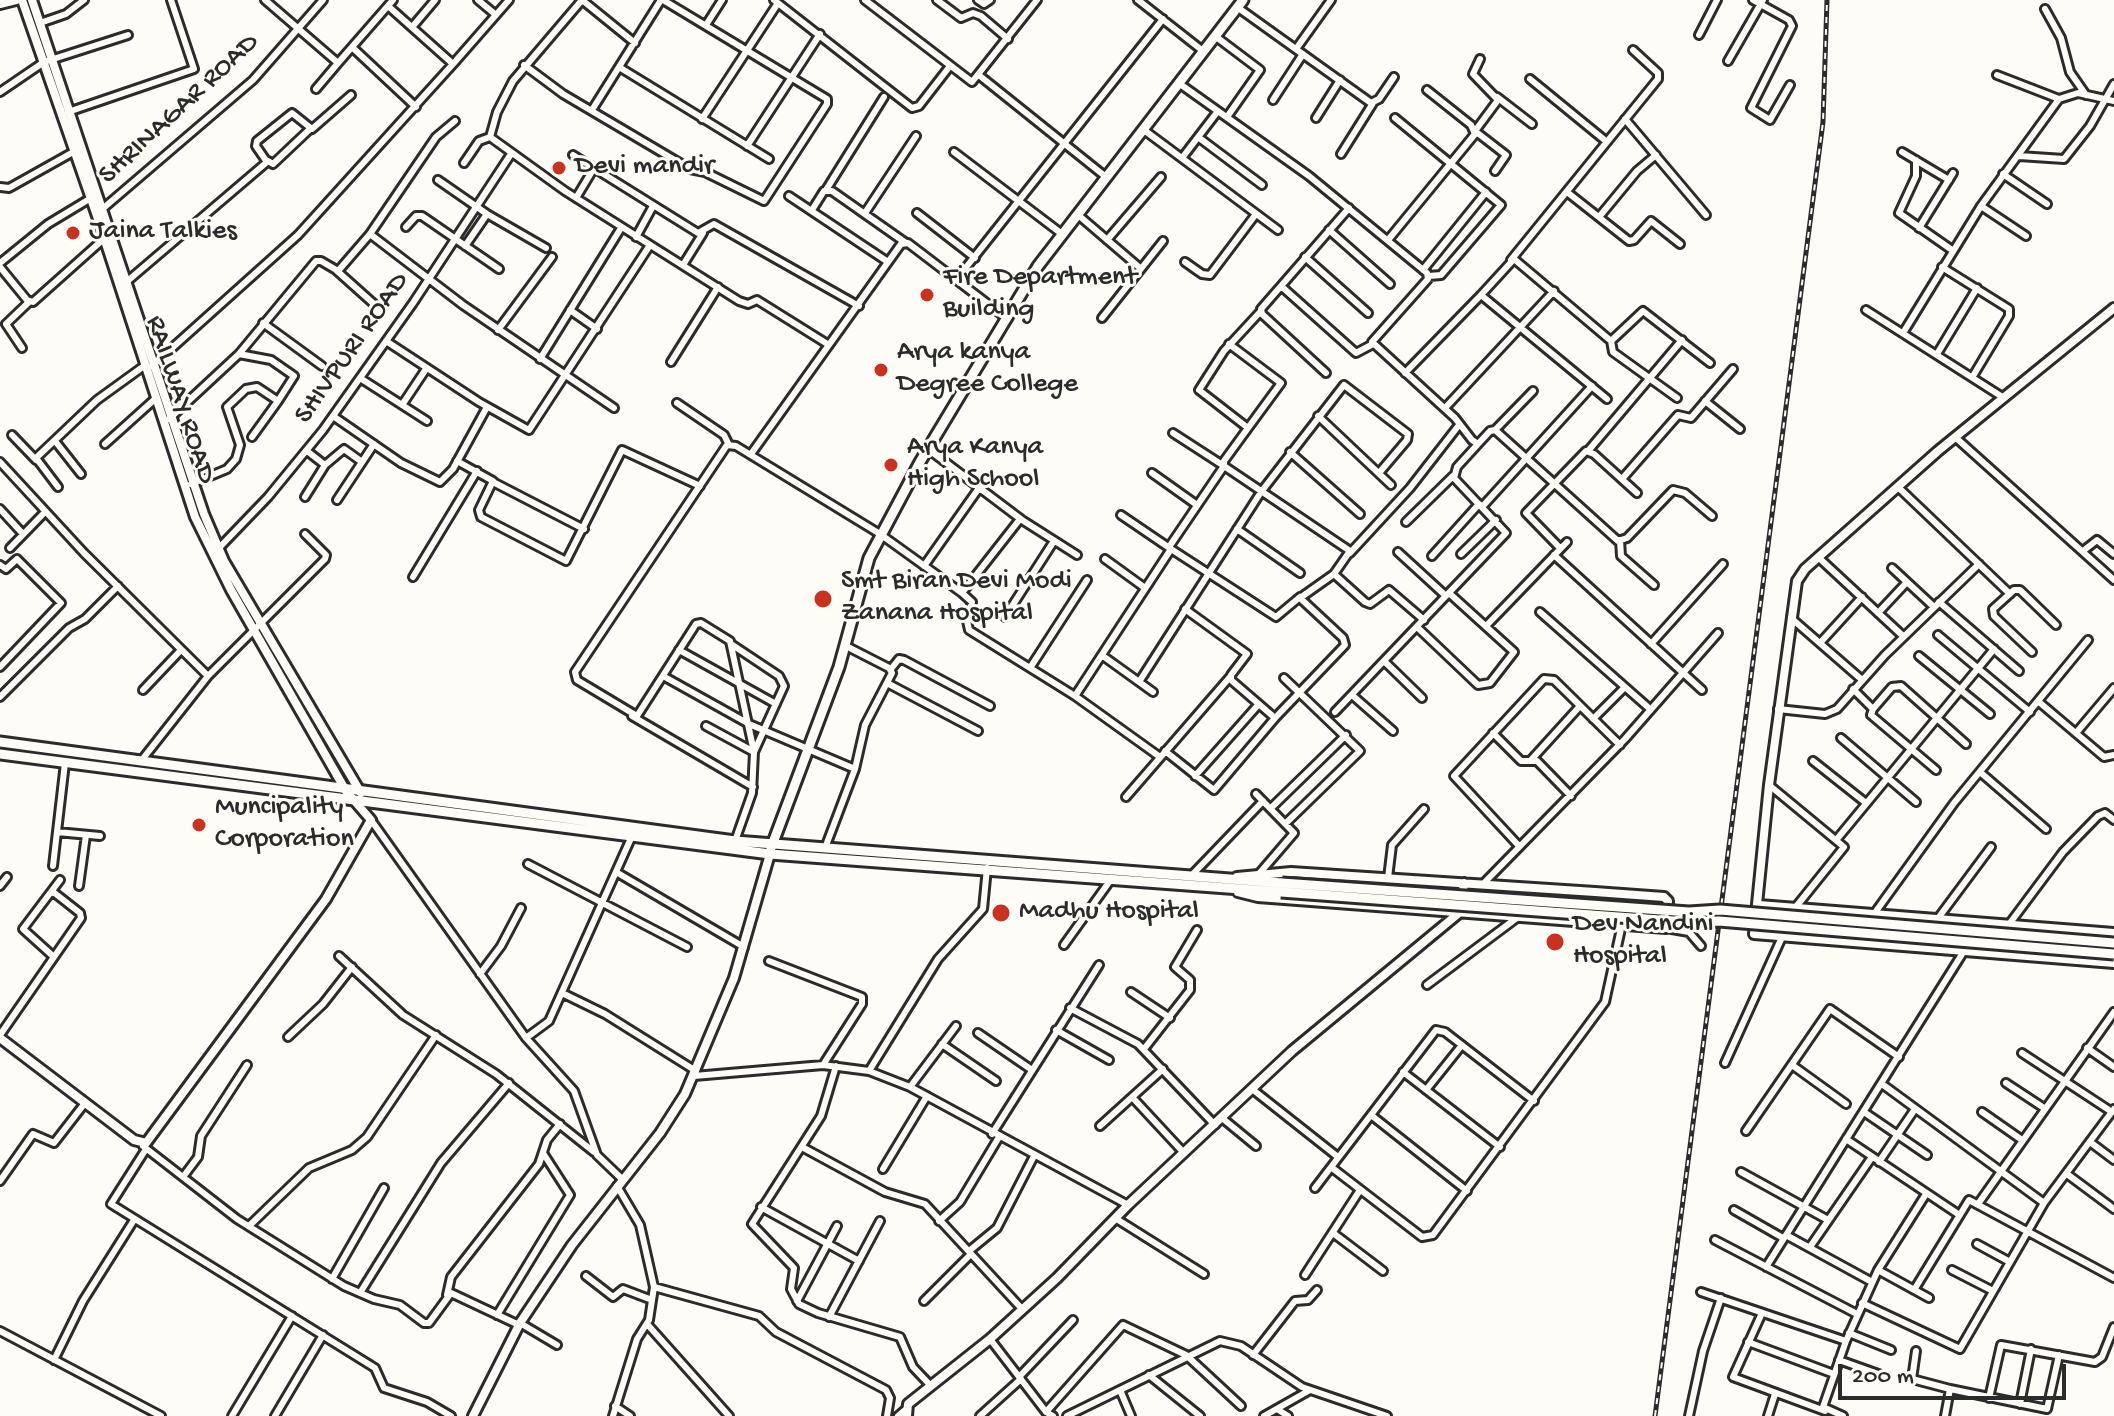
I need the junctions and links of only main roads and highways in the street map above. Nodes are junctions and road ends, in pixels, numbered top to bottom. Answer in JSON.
{"nodes":[{"id":1,"x":1240,"y":4,"type":"edge"},
{"id":2,"x":0,"y":742,"type":"edge"},
{"id":3,"x":0,"y":754,"type":"edge"},
{"id":4,"x":359,"y":798,"type":"junction"},
{"id":5,"x":633,"y":832,"type":"junction"},
{"id":6,"x":771,"y":849,"type":"junction"},
{"id":7,"x":904,"y":858,"type":"junction"},
{"id":8,"x":1170,"y":879,"type":"junction"},
{"id":9,"x":1219,"y":883,"type":"junction"},
{"id":10,"x":1282,"y":887,"type":"junction"},
{"id":11,"x":2114,"y":943,"type":"edge"},
{"id":12,"x":2114,"y":954,"type":"edge"}],
"edges":[{"from":1,"to":6,"type":"main road"},
{"from":2,"to":4,"type":"main road"},
{"from":3,"to":4,"type":"main road"},
{"from":4,"to":5,"type":"main road"},
{"from":5,"to":6,"type":"main road"},
{"from":5,"to":6,"type":"main road"},
{"from":6,"to":7,"type":"main road"},
{"from":6,"to":7,"type":"main road"},
{"from":7,"to":8,"type":"main road"},
{"from":8,"to":9,"type":"main road"},
{"from":8,"to":9,"type":"main road"},
{"from":9,"to":10,"type":"main road"},
{"from":10,"to":11,"type":"main road","bridge":true},
{"from":10,"to":12,"type":"main road","bridge":true}]}
